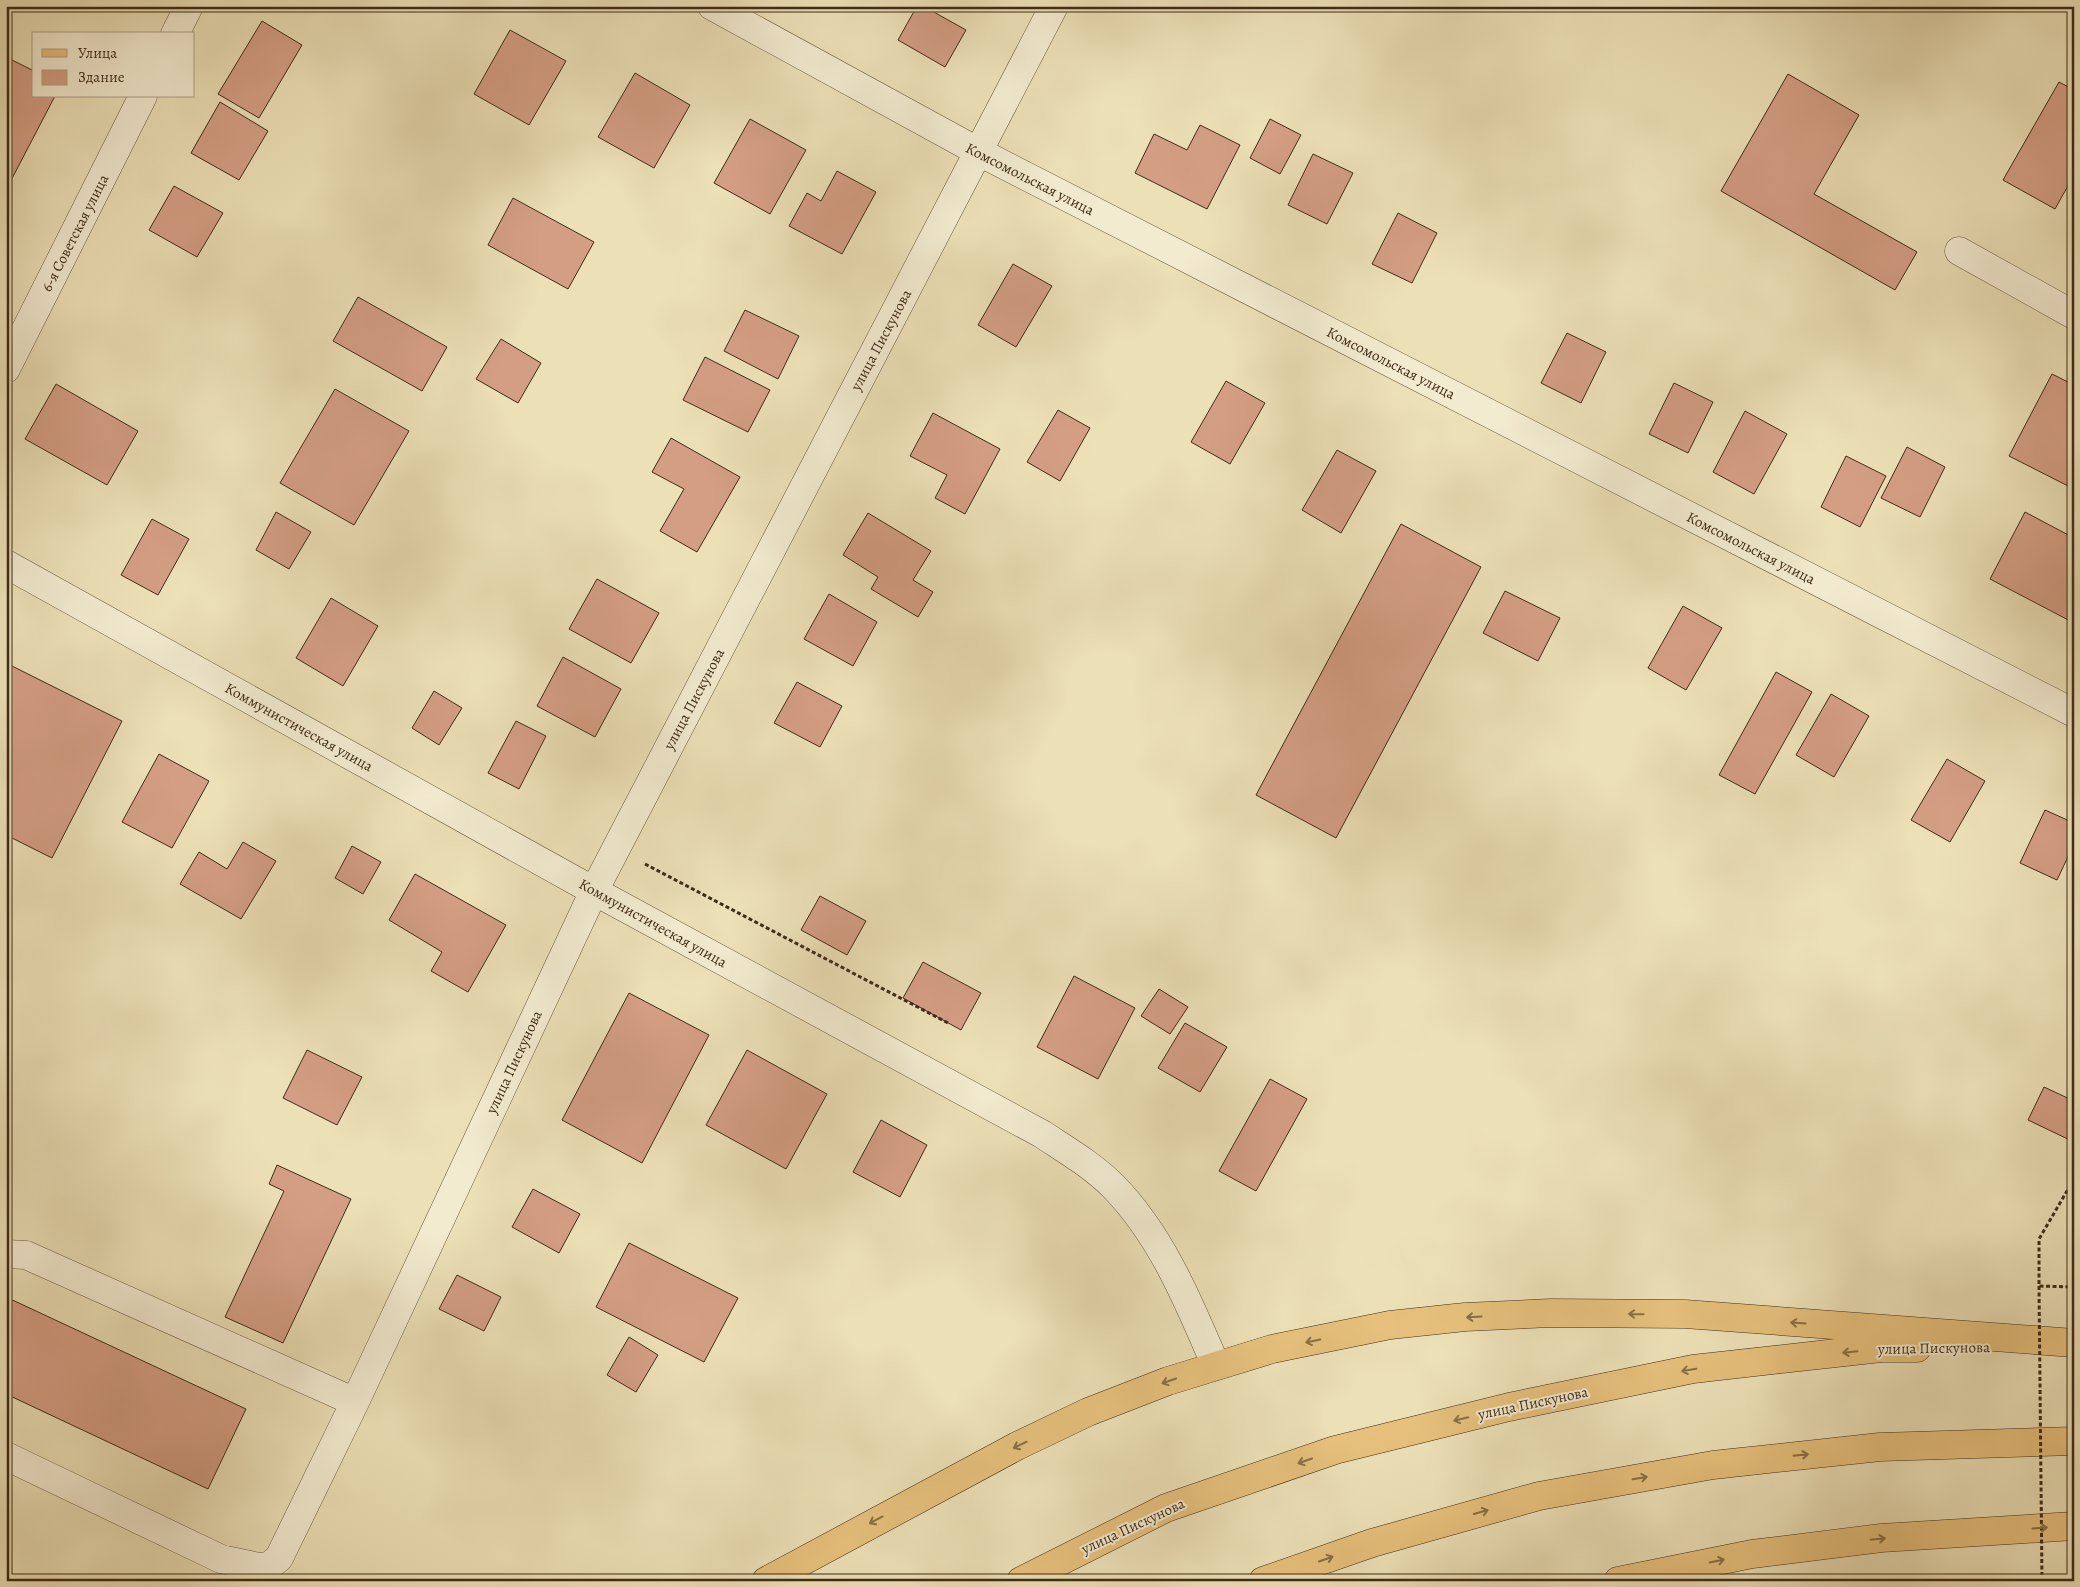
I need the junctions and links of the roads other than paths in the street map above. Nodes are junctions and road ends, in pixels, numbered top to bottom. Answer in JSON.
{"nodes":[{"id":1,"x":188,"y":6,"type":"edge"},
{"id":2,"x":712,"y":6,"type":"edge"},
{"id":3,"x":1054,"y":6,"type":"edge"},
{"id":4,"x":176,"y":32,"type":"edge"},
{"id":5,"x":142,"y":98,"type":"edge"},
{"id":6,"x":979,"y":152,"type":"junction"},
{"id":7,"x":1959,"y":251,"type":"dead end"},
{"id":8,"x":2074,"y":315,"type":"edge"},
{"id":9,"x":6,"y":369,"type":"edge"},
{"id":10,"x":6,"y":564,"type":"edge"},
{"id":11,"x":2074,"y":713,"type":"edge"},
{"id":12,"x":594,"y":891,"type":"junction"},
{"id":13,"x":6,"y":1254,"type":"edge"},
{"id":14,"x":2074,"y":1344,"type":"edge"},
{"id":15,"x":1216,"y":1366,"type":"junction"},
{"id":16,"x":355,"y":1402,"type":"junction"},
{"id":17,"x":2074,"y":1441,"type":"edge"},
{"id":18,"x":6,"y":1456,"type":"edge"},
{"id":19,"x":2074,"y":1526,"type":"edge"},
{"id":20,"x":766,"y":1581,"type":"edge"},
{"id":21,"x":1021,"y":1581,"type":"edge"},
{"id":22,"x":1263,"y":1581,"type":"edge"},
{"id":23,"x":1618,"y":1581,"type":"edge"}],
"edges":[{"from":1,"to":4,"type":"street"},
{"from":2,"to":6,"type":"street","name":"Комсомольская улица"},
{"from":3,"to":6,"type":"street","name":"улица Пискунова"},
{"from":5,"to":9,"type":"street","name":"6-я Советская улица"},
{"from":6,"to":11,"type":"street","name":"Комсомольская улица"},
{"from":6,"to":12,"type":"street","name":"улица Пискунова"},
{"from":7,"to":8,"type":"street"},
{"from":10,"to":12,"type":"street","name":"Коммунистическая улица"},
{"from":12,"to":15,"type":"street","name":"Коммунистическая улица"},
{"from":12,"to":16,"type":"street","name":"улица Пискунова"},
{"from":13,"to":16,"type":"street"},
{"from":14,"to":15,"type":"main road","one_way":true},
{"from":14,"to":21,"type":"main road","name":"улица Пискунова","one_way":true},
{"from":15,"to":20,"type":"main road","one_way":true},
{"from":16,"to":18,"type":"street","name":"улица Пискунова"},
{"from":22,"to":17,"type":"main road","one_way":true},
{"from":23,"to":19,"type":"main road","one_way":true}]}
